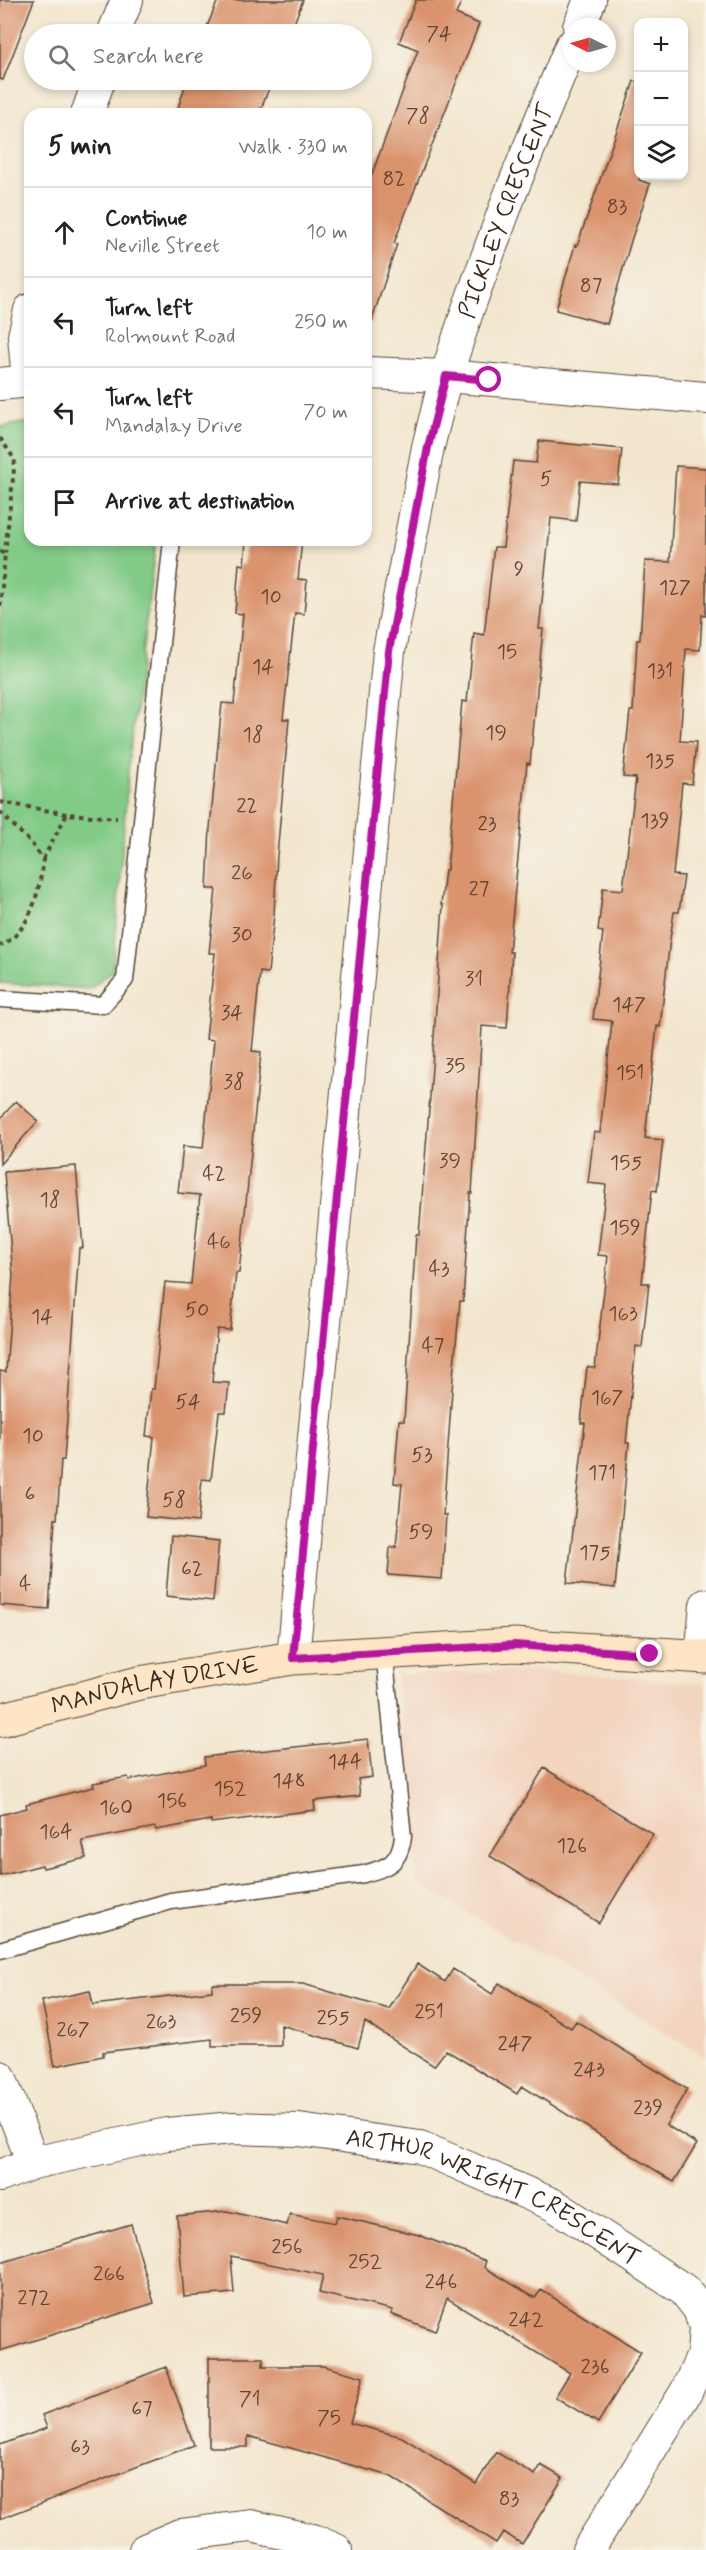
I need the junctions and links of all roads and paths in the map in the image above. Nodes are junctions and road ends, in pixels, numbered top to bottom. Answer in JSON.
{"nodes":[{"id":1,"x":127,"y":0,"type":"edge"},
{"id":2,"x":590,"y":0,"type":"edge"},
{"id":3,"x":583,"y":18,"type":"edge"},
{"id":4,"x":117,"y":24,"type":"edge"},
{"id":5,"x":562,"y":68,"type":"edge"},
{"id":6,"x":95,"y":90,"type":"edge"},
{"id":7,"x":89,"y":108,"type":"edge"},
{"id":8,"x":24,"y":336,"type":"edge"},
{"id":9,"x":372,"y":373,"type":"edge"},
{"id":10,"x":446,"y":376,"type":"junction"},
{"id":11,"x":19,"y":382,"type":"edge"},
{"id":12,"x":706,"y":398,"type":"edge"},
{"id":13,"x":0,"y":438,"type":"edge"},
{"id":14,"x":171,"y":546,"type":"edge"},
{"id":15,"x":2,"y":552,"type":"edge"},
{"id":16,"x":0,"y":610,"type":"edge"},
{"id":17,"x":0,"y":802,"type":"edge"},
{"id":18,"x":0,"y":812,"type":"edge"},
{"id":19,"x":68,"y":814,"type":"junction"},
{"id":20,"x":142,"y":819,"type":"junction"},
{"id":21,"x":43,"y":859,"type":"junction"},
{"id":22,"x":0,"y":946,"type":"edge"},
{"id":23,"x":0,"y":999,"type":"edge"},
{"id":24,"x":706,"y":1605,"type":"edge"},
{"id":25,"x":384,"y":1651,"type":"junction"},
{"id":26,"x":704,"y":1657,"type":"edge"},
{"id":27,"x":293,"y":1658,"type":"junction"},
{"id":28,"x":0,"y":1720,"type":"edge"},
{"id":29,"x":0,"y":1950,"type":"edge"},
{"id":30,"x":0,"y":2077,"type":"edge"},
{"id":31,"x":33,"y":2163,"type":"junction"},
{"id":32,"x":0,"y":2176,"type":"edge"},
{"id":33,"x":145,"y":2550,"type":"edge"},
{"id":34,"x":336,"y":2550,"type":"edge"},
{"id":35,"x":588,"y":2550,"type":"edge"}],
"edges":[{"from":1,"to":4,"type":"street"},
{"from":2,"to":3,"type":"street"},
{"from":5,"to":10,"type":"street","name":"PICKLEY CRESCENT"},
{"from":6,"to":7,"type":"street"},
{"from":8,"to":11,"type":"street"},
{"from":9,"to":10,"type":"street"},
{"from":10,"to":12,"type":"street"},
{"from":10,"to":27,"type":"street","name":"PICKLEY CRESCENT"},
{"from":13,"to":15,"type":"path"},
{"from":14,"to":20,"type":"lane"},
{"from":15,"to":16,"type":"path"},
{"from":17,"to":19,"type":"path"},
{"from":18,"to":21,"type":"path"},
{"from":19,"to":20,"type":"path"},
{"from":19,"to":21,"type":"path"},
{"from":20,"to":23,"type":"lane"},
{"from":21,"to":22,"type":"path"},
{"from":24,"to":26,"type":"street"},
{"from":25,"to":26,"type":"street","name":"MANDALAY DRIVE"},
{"from":25,"to":27,"type":"street","name":"MANDALAY DRIVE"},
{"from":25,"to":29,"type":"lane"},
{"from":27,"to":28,"type":"street","name":"MANDALAY DRIVE"},
{"from":30,"to":31,"type":"street"},
{"from":31,"to":32,"type":"street","name":"ARTHUR WRIGHT CRESCENT"},
{"from":31,"to":35,"type":"street","name":"ARTHUR WRIGHT CRESCENT"},
{"from":33,"to":34,"type":"street"}]}
